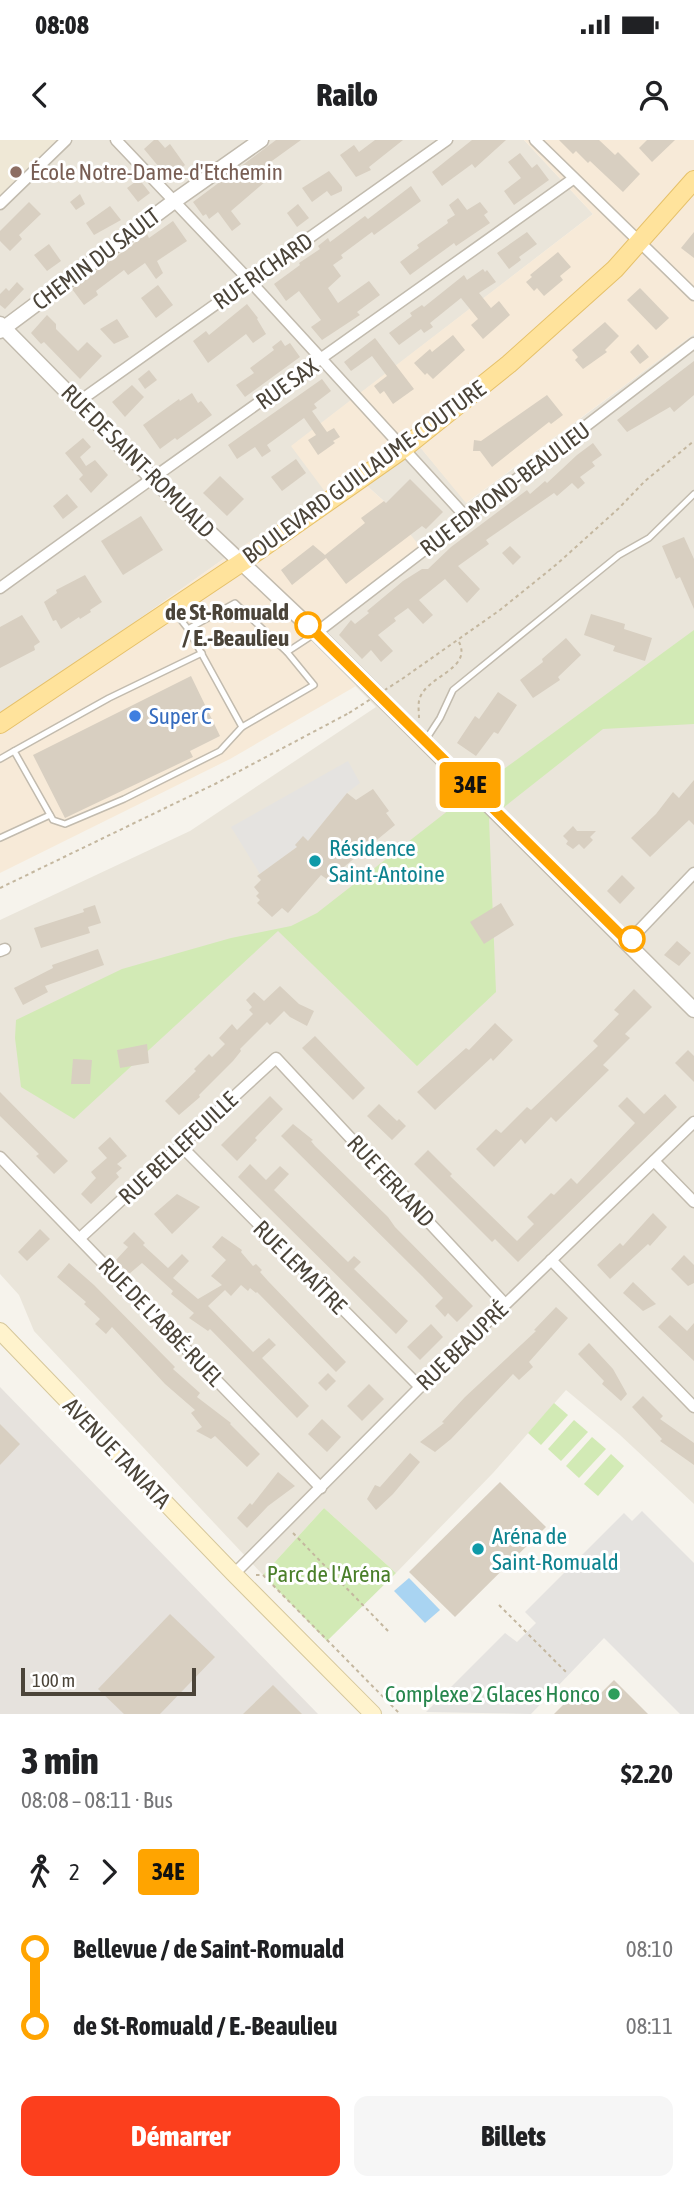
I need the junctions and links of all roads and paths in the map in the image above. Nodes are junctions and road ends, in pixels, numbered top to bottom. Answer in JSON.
{"nodes":[{"id":1,"x":66,"y":140,"type":"edge"},
{"id":2,"x":116,"y":140,"type":"edge"},
{"id":3,"x":261,"y":140,"type":"edge"},
{"id":4,"x":447,"y":140,"type":"edge"},
{"id":5,"x":535,"y":140,"type":"edge"},
{"id":6,"x":572,"y":179,"type":"junction"},
{"id":7,"x":694,"y":180,"type":"edge"},
{"id":8,"x":173,"y":202,"type":"junction"},
{"id":9,"x":0,"y":204,"type":"edge"},
{"id":10,"x":640,"y":242,"type":"junction"},
{"id":11,"x":249,"y":280,"type":"junction"},
{"id":12,"x":694,"y":296,"type":"edge"},
{"id":13,"x":1,"y":328,"type":"edge"},
{"id":14,"x":694,"y":344,"type":"edge"},
{"id":15,"x":322,"y":360,"type":"junction"},
{"id":16,"x":79,"y":403,"type":"junction"},
{"id":17,"x":694,"y":441,"type":"edge"},
{"id":18,"x":403,"y":449,"type":"junction"},
{"id":19,"x":152,"y":478,"type":"junction"},
{"id":20,"x":694,"y":494,"type":"edge"},
{"id":21,"x":467,"y":518,"type":"junction"},
{"id":22,"x":242,"y":562,"type":"junction"},
{"id":23,"x":0,"y":588,"type":"edge"},
{"id":24,"x":172,"y":608,"type":"junction"},
{"id":25,"x":188,"y":629,"type":"junction"},
{"id":26,"x":316,"y":633,"type":"junction"},
{"id":27,"x":458,"y":641,"type":"junction"},
{"id":28,"x":287,"y":652,"type":"junction"},
{"id":29,"x":202,"y":653,"type":"junction"},
{"id":30,"x":0,"y":724,"type":"edge"},
{"id":31,"x":242,"y":727,"type":"junction"},
{"id":32,"x":422,"y":738,"type":"junction"},
{"id":33,"x":14,"y":751,"type":"junction"},
{"id":34,"x":0,"y":760,"type":"edge"},
{"id":35,"x":50,"y":815,"type":"junction"},
{"id":36,"x":0,"y":838,"type":"edge"},
{"id":37,"x":694,"y":873,"type":"edge"},
{"id":38,"x":0,"y":888,"type":"edge"},
{"id":39,"x":628,"y":942,"type":"junction"},
{"id":40,"x":694,"y":1010,"type":"edge"},
{"id":41,"x":276,"y":1058,"type":"joint"},
{"id":42,"x":694,"y":1122,"type":"edge"},
{"id":43,"x":181,"y":1146,"type":"junction"},
{"id":44,"x":0,"y":1157,"type":"edge"},
{"id":45,"x":654,"y":1161,"type":"junction"},
{"id":46,"x":694,"y":1202,"type":"edge"},
{"id":47,"x":80,"y":1238,"type":"junction"},
{"id":48,"x":551,"y":1261,"type":"junction"},
{"id":49,"x":505,"y":1304,"type":"junction"},
{"id":50,"x":0,"y":1331,"type":"edge"},
{"id":51,"x":420,"y":1387,"type":"junction"},
{"id":52,"x":694,"y":1407,"type":"edge"},
{"id":53,"x":321,"y":1488,"type":"junction"},
{"id":54,"x":284,"y":1524,"type":"junction"},
{"id":55,"x":234,"y":1574,"type":"junction"},
{"id":56,"x":499,"y":1605,"type":"dead end"},
{"id":57,"x":390,"y":1633,"type":"dead end"},
{"id":58,"x":568,"y":1674,"type":"dead end"},
{"id":59,"x":373,"y":1714,"type":"edge"},
{"id":60,"x":400,"y":1714,"type":"edge"}],
"edges":[{"from":1,"to":9,"type":"street"},
{"from":2,"to":8,"type":"street"},
{"from":3,"to":8,"type":"street","name":"CHEMIN DU SAULT"},
{"from":4,"to":11,"type":"street","name":"RUE RICHARD"},
{"from":5,"to":6,"type":"street"},
{"from":6,"to":10,"type":"street"},
{"from":6,"to":15,"type":"street","name":"RUE SAX"},
{"from":7,"to":10,"type":"main road","name":"BOULEVARD GUILLAUME-COUTURE"},
{"from":8,"to":11,"type":"street"},
{"from":8,"to":13,"type":"street","name":"CHEMIN DU SAULT"},
{"from":10,"to":12,"type":"street"},
{"from":10,"to":18,"type":"main road","name":"BOULEVARD GUILLAUME-COUTURE"},
{"from":11,"to":15,"type":"street"},
{"from":11,"to":16,"type":"street","name":"RUE RICHARD"},
{"from":13,"to":16,"type":"street","name":"RUE DE SAINT-ROMUALD"},
{"from":14,"to":21,"type":"street","name":"RUE EDMOND-BEAULIEU"},
{"from":15,"to":18,"type":"street"},
{"from":15,"to":19,"type":"street","name":"RUE SAX"},
{"from":16,"to":19,"type":"street","name":"RUE DE SAINT-ROMUALD"},
{"from":17,"to":27,"type":"path"},
{"from":18,"to":21,"type":"street"},
{"from":18,"to":22,"type":"main road","name":"BOULEVARD GUILLAUME-COUTURE"},
{"from":19,"to":22,"type":"street","name":"RUE DE SAINT-ROMUALD"},
{"from":19,"to":23,"type":"street","name":"RUE SAX"},
{"from":20,"to":32,"type":"lane"},
{"from":21,"to":26,"type":"street","name":"RUE EDMOND-BEAULIEU"},
{"from":22,"to":24,"type":"main road","name":"BOULEVARD GUILLAUME-COUTURE"},
{"from":22,"to":26,"type":"street","name":"RUE DE SAINT-ROMUALD"},
{"from":24,"to":25,"type":"lane"},
{"from":24,"to":30,"type":"main road","name":"BOULEVARD GUILLAUME-COUTURE"},
{"from":25,"to":28,"type":"lane"},
{"from":25,"to":29,"type":"lane"},
{"from":26,"to":28,"type":"lane"},
{"from":26,"to":32,"type":"street","name":"RUE DE SAINT-ROMUALD"},
{"from":27,"to":32,"type":"path"},
{"from":27,"to":38,"type":"path","bridge":true},
{"from":28,"to":31,"type":"lane"},
{"from":29,"to":31,"type":"lane"},
{"from":29,"to":33,"type":"lane"},
{"from":31,"to":35,"type":"lane"},
{"from":32,"to":39,"type":"street","name":"RUE DE SAINT-ROMUALD"},
{"from":33,"to":34,"type":"lane"},
{"from":33,"to":35,"type":"lane"},
{"from":35,"to":36,"type":"lane"},
{"from":37,"to":39,"type":"street"},
{"from":39,"to":40,"type":"street","name":"RUE DE SAINT-ROMUALD"},
{"from":41,"to":43,"type":"street","name":"RUE BELLEFEUILLE"},
{"from":41,"to":49,"type":"street","name":"RUE FERLAND"},
{"from":42,"to":45,"type":"street","name":"RUE BEAUPRÉ"},
{"from":43,"to":47,"type":"street","name":"RUE BELLEFEUILLE"},
{"from":43,"to":51,"type":"street","name":"RUE LEMAÎTRE"},
{"from":44,"to":47,"type":"street","name":"RUE DE L'ABBÉ-RUEL"},
{"from":45,"to":46,"type":"street"},
{"from":45,"to":48,"type":"street","name":"RUE BEAUPRÉ"},
{"from":47,"to":53,"type":"street","name":"RUE DE L'ABBÉ-RUEL"},
{"from":48,"to":49,"type":"street","name":"RUE BEAUPRÉ"},
{"from":48,"to":52,"type":"street"},
{"from":49,"to":51,"type":"street","name":"RUE BEAUPRÉ"},
{"from":50,"to":55,"type":"main road","name":"AVENUE TANIATA"},
{"from":51,"to":53,"type":"street","name":"RUE BEAUPRÉ"},
{"from":53,"to":54,"type":"street","name":"RUE BEAUPRÉ"},
{"from":54,"to":55,"type":"street","name":"RUE BEAUPRÉ"},
{"from":54,"to":57,"type":"path"},
{"from":55,"to":59,"type":"main road","name":"AVENUE TANIATA"},
{"from":55,"to":60,"type":"path"},
{"from":56,"to":58,"type":"path"}]}
